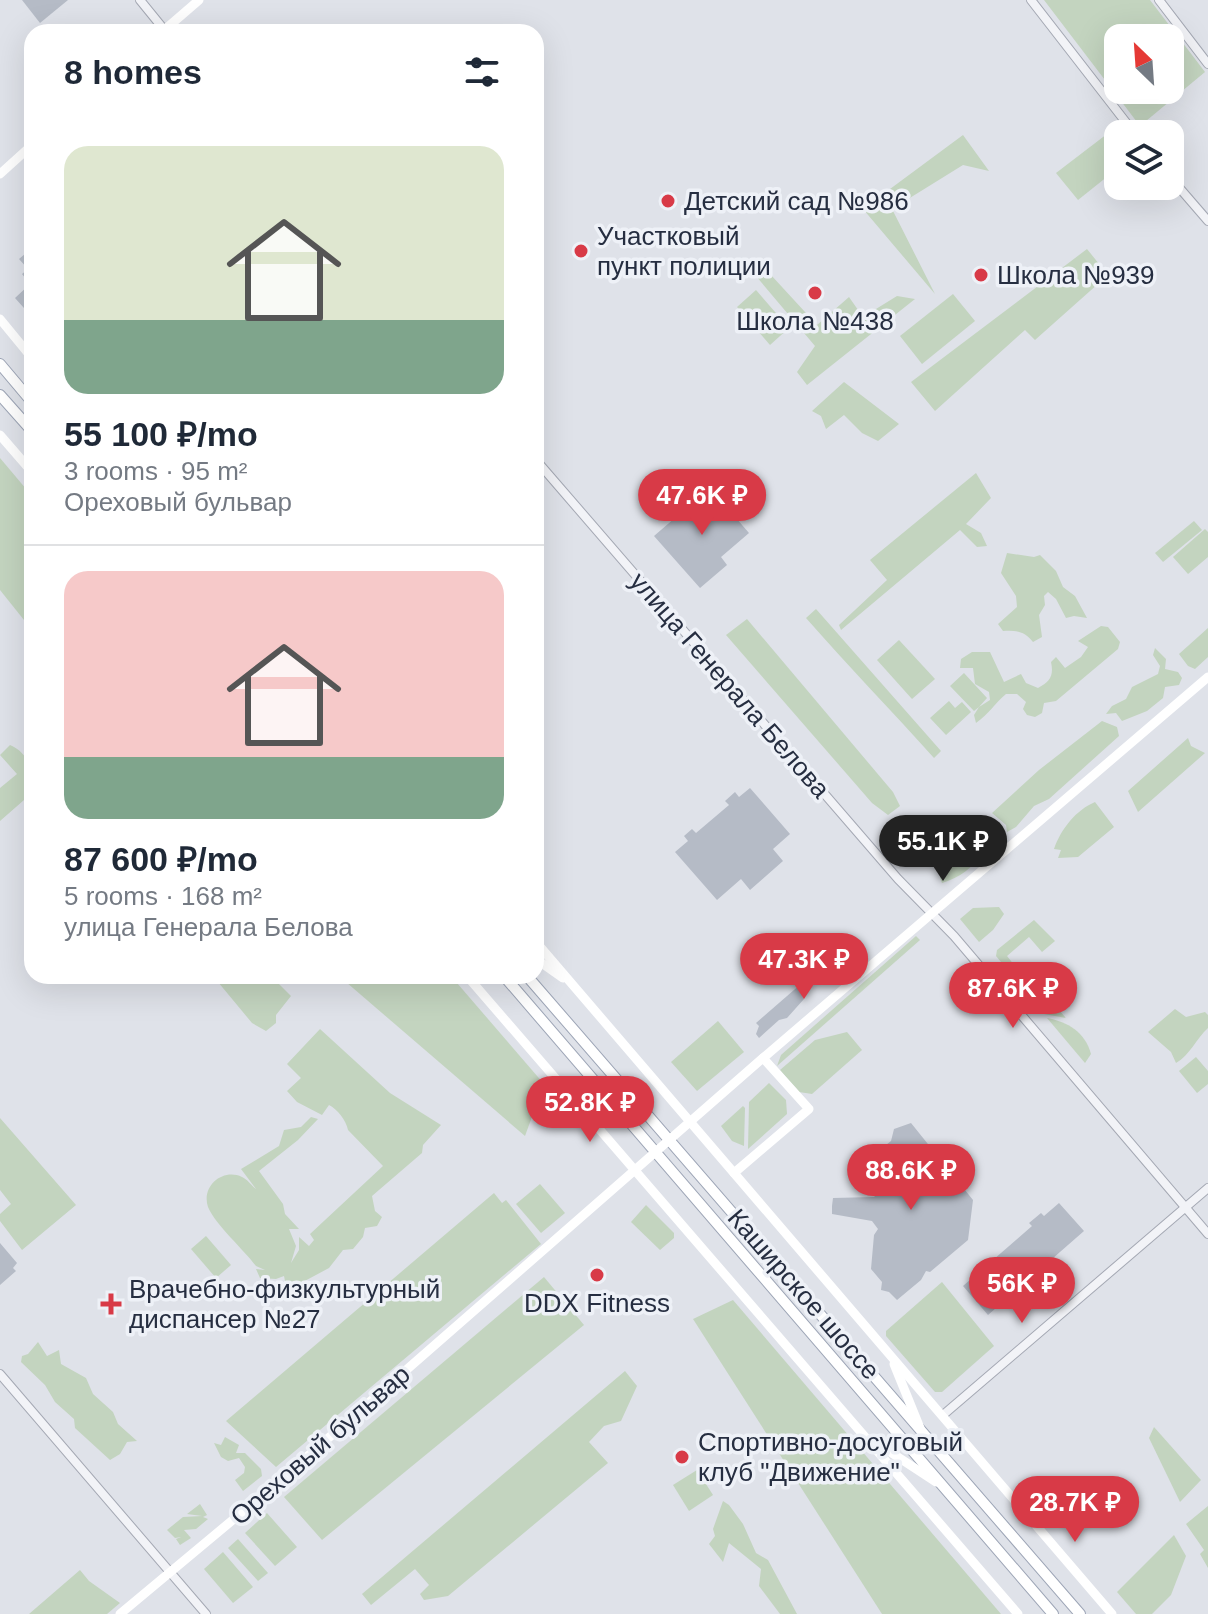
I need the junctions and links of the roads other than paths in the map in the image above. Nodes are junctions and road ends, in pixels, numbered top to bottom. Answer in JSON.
{"nodes":[{"id":1,"x":140,"y":0,"type":"edge"},
{"id":2,"x":199,"y":0,"type":"edge"},
{"id":3,"x":1031,"y":0,"type":"edge"},
{"id":4,"x":1159,"y":0,"type":"edge"},
{"id":5,"x":159,"y":24,"type":"edge"},
{"id":6,"x":172,"y":24,"type":"edge"},
{"id":7,"x":1208,"y":64,"type":"edge"},
{"id":8,"x":1124,"y":120,"type":"edge"},
{"id":9,"x":24,"y":152,"type":"edge"},
{"id":10,"x":0,"y":174,"type":"edge"},
{"id":11,"x":1184,"y":193,"type":"edge"},
{"id":12,"x":1208,"y":221,"type":"edge"},
{"id":13,"x":0,"y":319,"type":"edge"},
{"id":14,"x":24,"y":348,"type":"edge"},
{"id":15,"x":0,"y":364,"type":"edge"},
{"id":16,"x":24,"y":392,"type":"edge"},
{"id":17,"x":0,"y":395,"type":"edge"},
{"id":18,"x":24,"y":422,"type":"edge"},
{"id":19,"x":0,"y":435,"type":"edge"},
{"id":20,"x":24,"y":463,"type":"edge"},
{"id":21,"x":544,"y":469,"type":"edge"},
{"id":22,"x":1208,"y":677,"type":"edge"},
{"id":23,"x":930,"y":915,"type":"junction"},
{"id":24,"x":544,"y":951,"type":"edge"},
{"id":25,"x":544,"y":965,"type":"edge"},
{"id":26,"x":474,"y":984,"type":"edge"},
{"id":27,"x":511,"y":984,"type":"edge"},
{"id":28,"x":534,"y":984,"type":"edge"},
{"id":29,"x":575,"y":987,"type":"junction"},
{"id":30,"x":763,"y":1058,"type":"junction"},
{"id":31,"x":690,"y":1123,"type":"junction"},
{"id":32,"x":670,"y":1140,"type":"junction"},
{"id":33,"x":656,"y":1153,"type":"junction"},
{"id":34,"x":635,"y":1172,"type":"junction"},
{"id":35,"x":734,"y":1173,"type":"junction"},
{"id":36,"x":1208,"y":1188,"type":"edge"},
{"id":37,"x":1185,"y":1207,"type":"junction"},
{"id":38,"x":1208,"y":1234,"type":"edge"},
{"id":39,"x":889,"y":1354,"type":"junction"},
{"id":40,"x":0,"y":1374,"type":"edge"},
{"id":41,"x":943,"y":1415,"type":"junction"},
{"id":42,"x":920,"y":1428,"type":"junction"},
{"id":43,"x":863,"y":1433,"type":"junction"},
{"id":44,"x":941,"y":1485,"type":"junction"},
{"id":45,"x":168,"y":1572,"type":"junction"},
{"id":46,"x":120,"y":1614,"type":"edge"},
{"id":47,"x":206,"y":1614,"type":"edge"},
{"id":48,"x":1018,"y":1614,"type":"edge"},
{"id":49,"x":1053,"y":1614,"type":"edge"},
{"id":50,"x":1080,"y":1614,"type":"edge"},
{"id":51,"x":1112,"y":1614,"type":"edge"}],
"edges":[{"from":1,"to":5,"type":"street"},
{"from":2,"to":6,"type":"main road"},
{"from":3,"to":8,"type":"street"},
{"from":4,"to":7,"type":"street"},
{"from":9,"to":10,"type":"main road"},
{"from":11,"to":12,"type":"street"},
{"from":13,"to":14,"type":"main road"},
{"from":15,"to":16,"type":"main road"},
{"from":17,"to":18,"type":"main road"},
{"from":19,"to":20,"type":"main road"},
{"from":21,"to":23,"type":"street","name":"улица Генерала Белова"},
{"from":22,"to":23,"type":"main road","name":"Ореховый бульвар"},
{"from":23,"to":30,"type":"main road","name":"Ореховый бульвар"},
{"from":23,"to":37,"type":"street","name":"улица Генерала Белова"},
{"from":24,"to":29,"type":"main road"},
{"from":25,"to":29,"type":"main road"},
{"from":26,"to":34,"type":"main road"},
{"from":27,"to":33,"type":"main road","name":"Каширское шоссе"},
{"from":28,"to":32,"type":"main road","name":"Каширское шоссе"},
{"from":29,"to":31,"type":"main road"},
{"from":30,"to":31,"type":"main road","name":"Ореховый бульвар"},
{"from":30,"to":35,"type":"main road"},
{"from":31,"to":32,"type":"main road","name":"Ореховый бульвар"},
{"from":31,"to":35,"type":"main road"},
{"from":32,"to":33,"type":"main road","name":"Ореховый бульвар"},
{"from":32,"to":42,"type":"main road","name":"Каширское шоссе"},
{"from":33,"to":34,"type":"main road","name":"Ореховый бульвар"},
{"from":33,"to":44,"type":"main road","name":"Каширское шоссе"},
{"from":34,"to":43,"type":"main road"},
{"from":34,"to":45,"type":"main road","name":"Ореховый бульвар"},
{"from":35,"to":39,"type":"main road"},
{"from":36,"to":37,"type":"street"},
{"from":37,"to":38,"type":"street","name":"улица Генерала Белова"},
{"from":37,"to":41,"type":"street"},
{"from":39,"to":41,"type":"main road"},
{"from":39,"to":42,"type":"main road"},
{"from":40,"to":45,"type":"street"},
{"from":41,"to":51,"type":"main road"},
{"from":42,"to":50,"type":"main road","name":"Каширское шоссе"},
{"from":43,"to":44,"type":"main road"},
{"from":43,"to":48,"type":"main road"},
{"from":44,"to":49,"type":"main road","name":"Каширское шоссе"},
{"from":45,"to":46,"type":"main road","name":"Ореховый бульвар"},
{"from":45,"to":47,"type":"street"}]}
